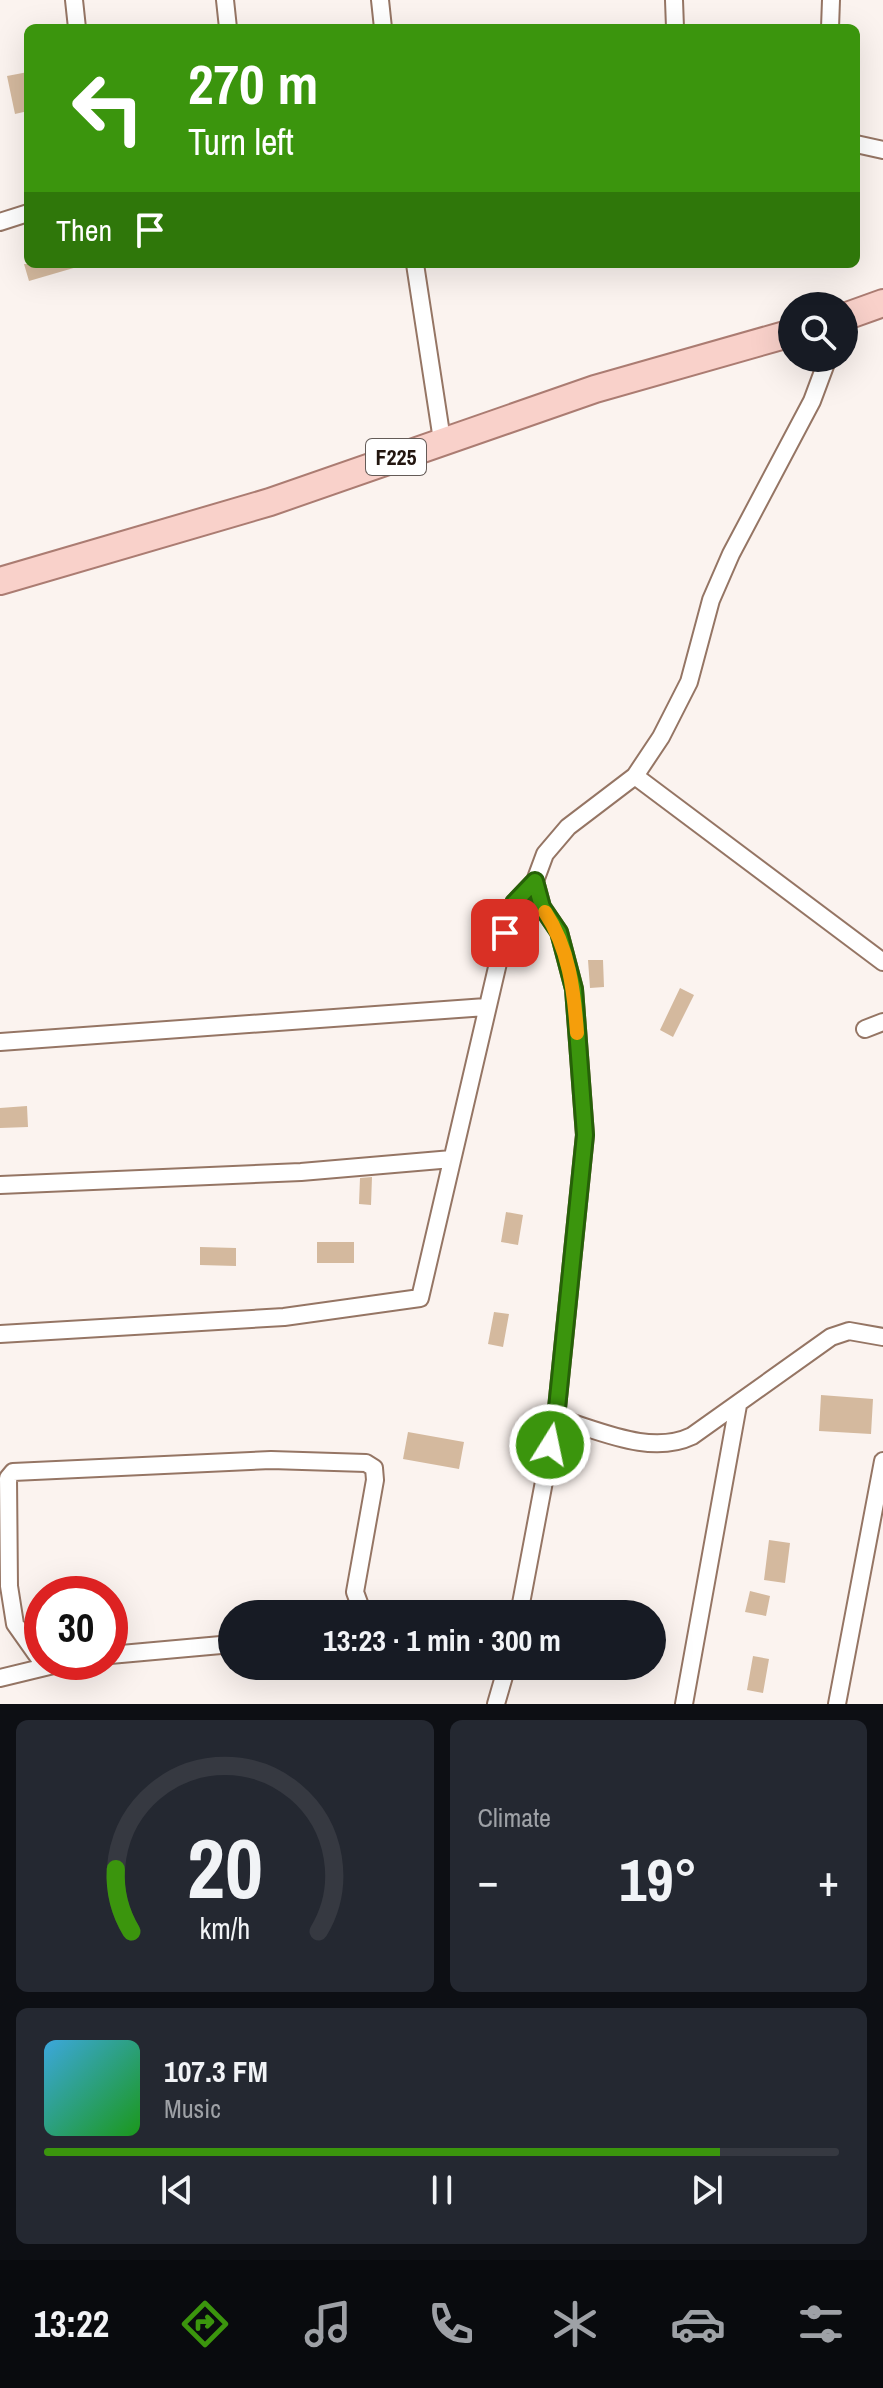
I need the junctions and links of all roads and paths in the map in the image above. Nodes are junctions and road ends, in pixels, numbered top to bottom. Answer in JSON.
{"nodes":[{"id":1,"x":74,"y":0,"type":"edge"},
{"id":2,"x":225,"y":0,"type":"edge"},
{"id":3,"x":380,"y":0,"type":"edge"},
{"id":4,"x":674,"y":0,"type":"edge"},
{"id":5,"x":831,"y":0,"type":"edge"},
{"id":6,"x":77,"y":24,"type":"edge"},
{"id":7,"x":228,"y":24,"type":"edge"},
{"id":8,"x":383,"y":24,"type":"edge"},
{"id":9,"x":675,"y":24,"type":"edge"},
{"id":10,"x":830,"y":24,"type":"edge"},
{"id":11,"x":860,"y":145,"type":"edge"},
{"id":12,"x":883,"y":150,"type":"edge"},
{"id":13,"x":24,"y":214,"type":"edge"},
{"id":14,"x":0,"y":222,"type":"edge"},
{"id":15,"x":416,"y":268,"type":"edge"},
{"id":16,"x":883,"y":303,"type":"edge"},
{"id":17,"x":858,"y":312,"type":"edge"},
{"id":18,"x":778,"y":337,"type":"edge"},
{"id":19,"x":823,"y":372,"type":"edge"},
{"id":20,"x":442,"y":440,"type":"junction"},
{"id":21,"x":0,"y":581,"type":"edge"},
{"id":22,"x":635,"y":776,"type":"junction"},
{"id":23,"x":535,"y":881,"type":"junction"},
{"id":24,"x":883,"y":962,"type":"edge"},
{"id":25,"x":486,"y":1007,"type":"junction"},
{"id":26,"x":883,"y":1022,"type":"edge"},
{"id":27,"x":865,"y":1029,"type":"dead end"},
{"id":28,"x":0,"y":1042,"type":"edge"},
{"id":29,"x":452,"y":1159,"type":"junction"},
{"id":30,"x":0,"y":1185,"type":"edge"},
{"id":31,"x":0,"y":1334,"type":"edge"},
{"id":32,"x":883,"y":1337,"type":"edge"},
{"id":33,"x":738,"y":1405,"type":"junction"},
{"id":34,"x":556,"y":1418,"type":"junction"},
{"id":35,"x":883,"y":1461,"type":"edge"},
{"id":36,"x":4,"y":1477,"type":"edge"},
{"id":37,"x":358,"y":1600,"type":"edge"},
{"id":38,"x":522,"y":1600,"type":"edge"},
{"id":39,"x":24,"y":1637,"type":"edge"},
{"id":40,"x":218,"y":1645,"type":"edge"},
{"id":41,"x":128,"y":1653,"type":"edge"},
{"id":42,"x":24,"y":1671,"type":"edge"},
{"id":43,"x":0,"y":1678,"type":"edge"},
{"id":44,"x":503,"y":1680,"type":"edge"},
{"id":45,"x":496,"y":1704,"type":"edge"},
{"id":46,"x":684,"y":1704,"type":"edge"},
{"id":47,"x":837,"y":1704,"type":"edge"}],
"edges":[{"from":1,"to":6,"type":"street"},
{"from":2,"to":7,"type":"street"},
{"from":3,"to":8,"type":"street"},
{"from":4,"to":9,"type":"street"},
{"from":5,"to":10,"type":"street"},
{"from":11,"to":12,"type":"street"},
{"from":13,"to":14,"type":"street"},
{"from":15,"to":20,"type":"street"},
{"from":16,"to":17,"type":"main road"},
{"from":18,"to":20,"type":"main road","number":"F225"},
{"from":19,"to":22,"type":"street"},
{"from":20,"to":21,"type":"main road","number":"F225"},
{"from":22,"to":23,"type":"street"},
{"from":22,"to":24,"type":"street"},
{"from":23,"to":25,"type":"street"},
{"from":23,"to":34,"type":"street"},
{"from":25,"to":28,"type":"street"},
{"from":25,"to":29,"type":"street"},
{"from":26,"to":27,"type":"street"},
{"from":29,"to":30,"type":"street"},
{"from":29,"to":31,"type":"street"},
{"from":32,"to":33,"type":"street"},
{"from":33,"to":34,"type":"street"},
{"from":33,"to":46,"type":"street"},
{"from":34,"to":38,"type":"street"},
{"from":35,"to":47,"type":"street"},
{"from":36,"to":37,"type":"street"},
{"from":36,"to":39,"type":"street"},
{"from":40,"to":41,"type":"street"},
{"from":42,"to":43,"type":"street"},
{"from":44,"to":45,"type":"street"}]}
